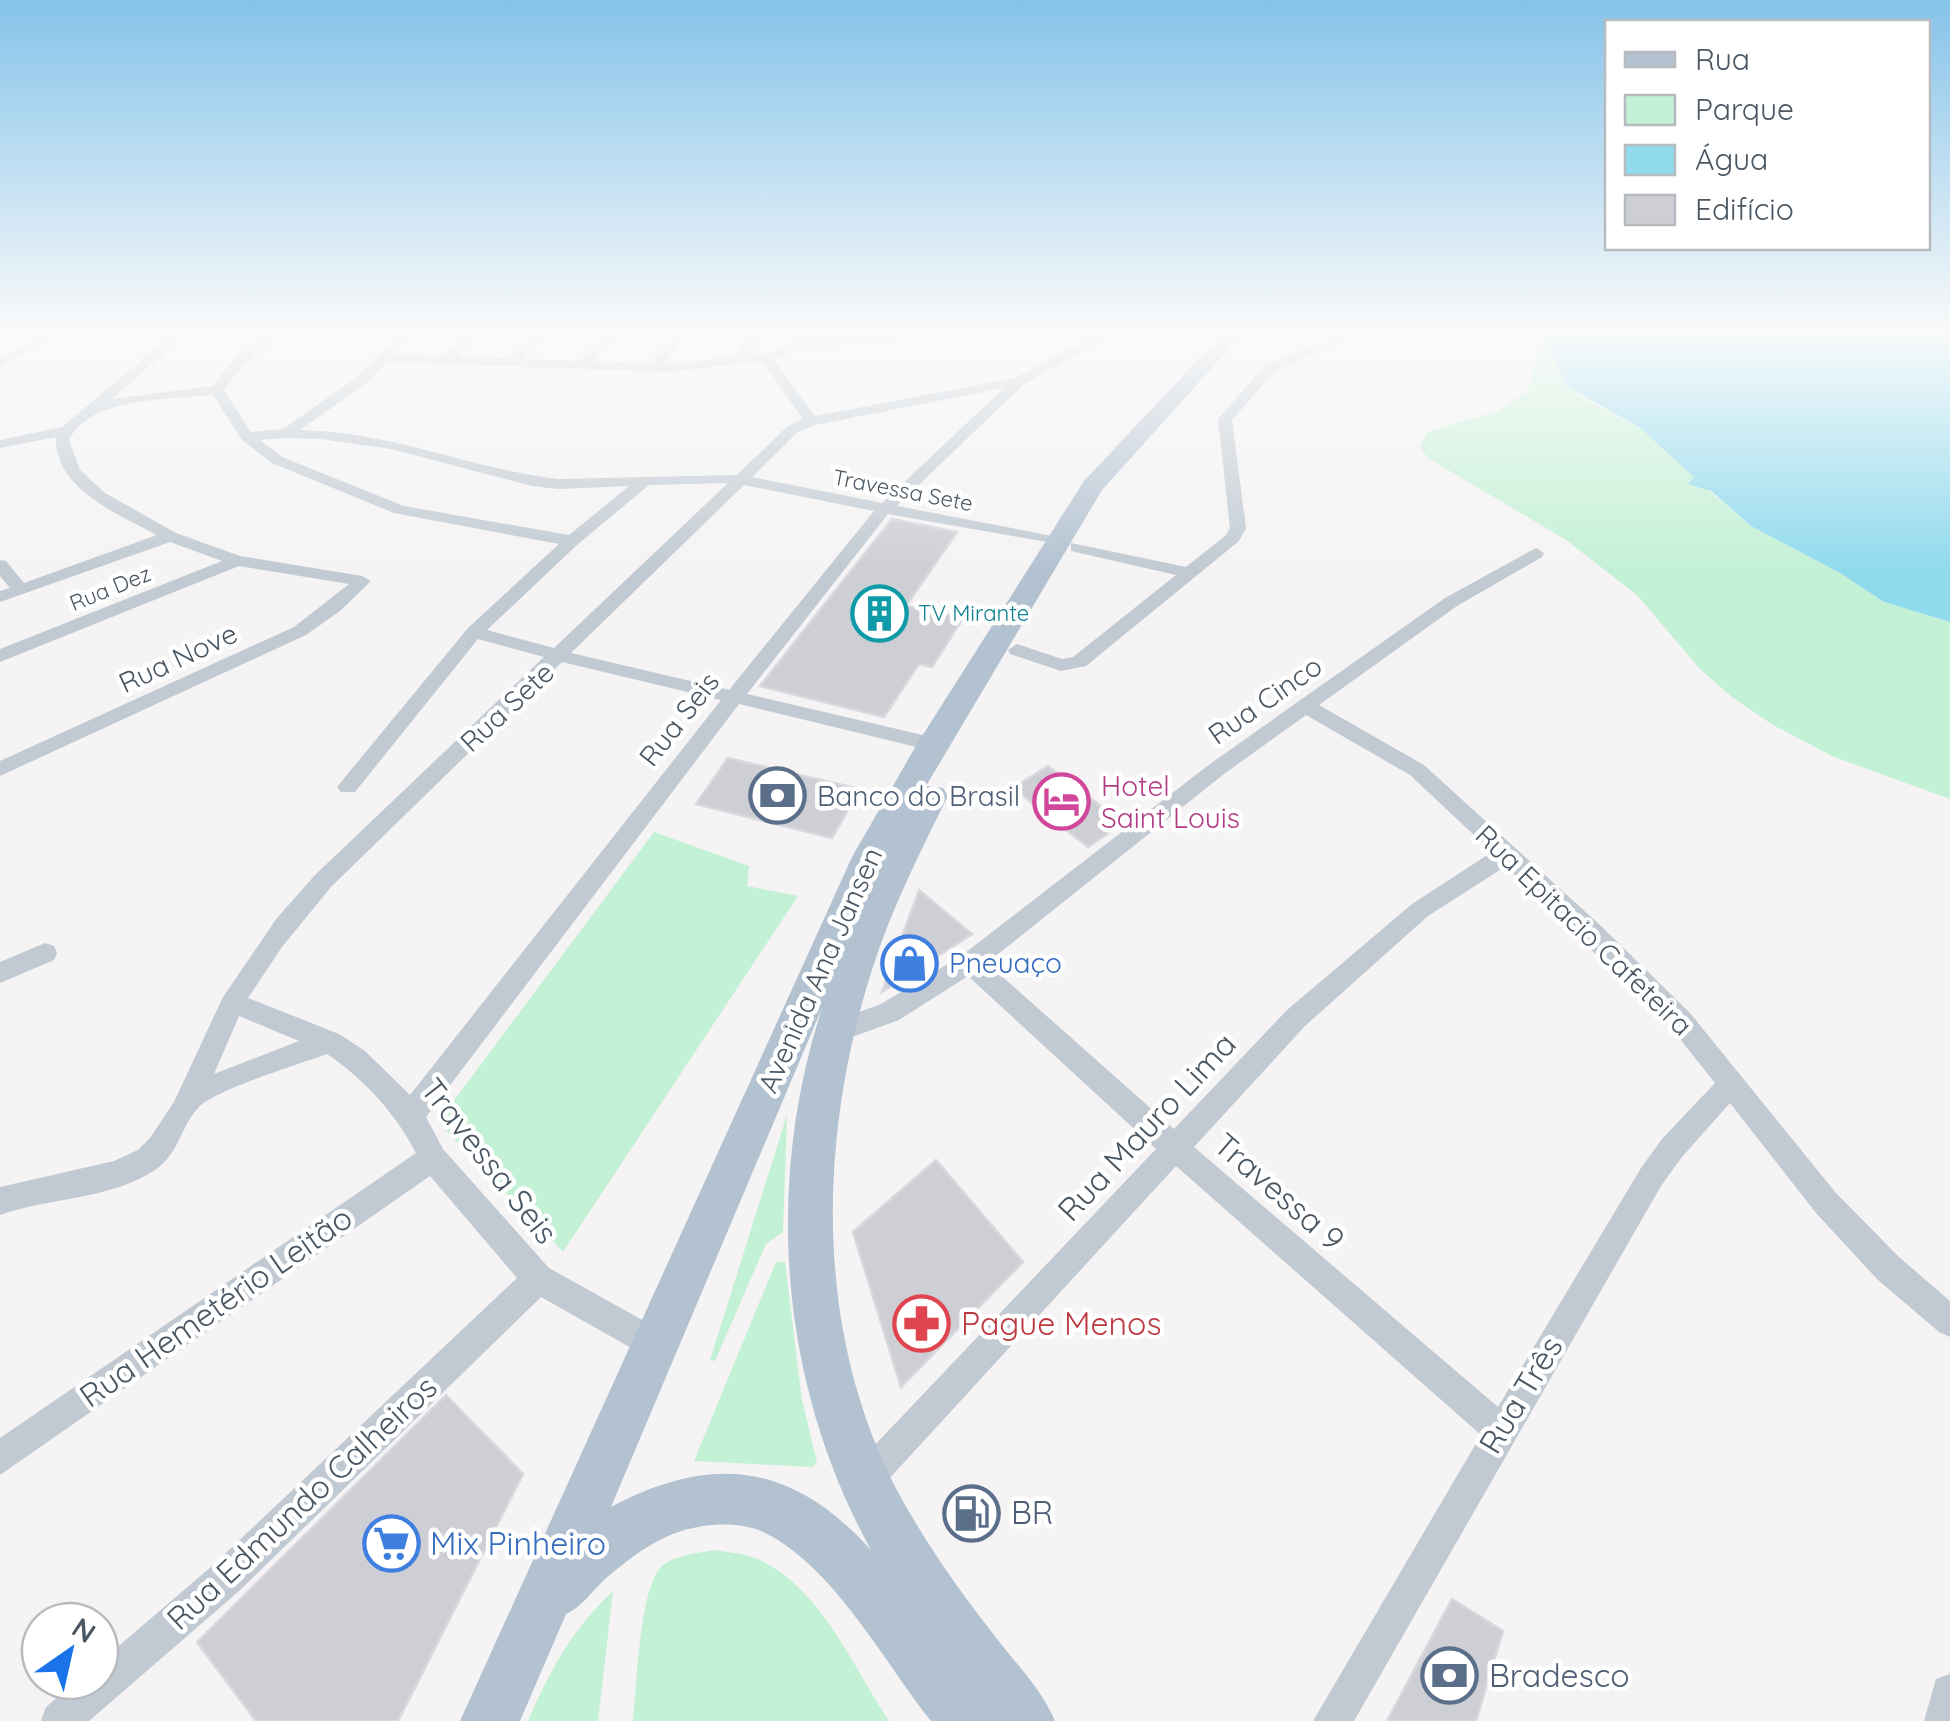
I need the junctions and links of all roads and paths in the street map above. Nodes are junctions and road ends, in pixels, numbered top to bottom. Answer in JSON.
{"nodes":[{"id":1,"x":91,"y":410,"type":"edge"},
{"id":2,"x":230,"y":410,"type":"edge"},
{"id":3,"x":318,"y":410,"type":"edge"},
{"id":4,"x":803,"y":410,"type":"edge"},
{"id":5,"x":865,"y":410,"type":"edge"},
{"id":6,"x":987,"y":410,"type":"edge"},
{"id":7,"x":1161,"y":410,"type":"edge"},
{"id":8,"x":1182,"y":410,"type":"edge"},
{"id":9,"x":1233,"y":410,"type":"edge"},
{"id":10,"x":811,"y":421,"type":"junction"},
{"id":11,"x":67,"y":430,"type":"junction"},
{"id":12,"x":289,"y":430,"type":"junction"},
{"id":13,"x":248,"y":437,"type":"junction"},
{"id":14,"x":0,"y":444,"type":"edge"},
{"id":15,"x":740,"y":479,"type":"junction"},
{"id":16,"x":644,"y":482,"type":"junction"},
{"id":17,"x":883,"y":510,"type":"junction"},
{"id":18,"x":170,"y":536,"type":"junction"},
{"id":19,"x":572,"y":541,"type":"junction"},
{"id":20,"x":1068,"y":544,"type":"junction"},
{"id":21,"x":1536,"y":553,"type":"dead end"},
{"id":22,"x":237,"y":561,"type":"junction"},
{"id":23,"x":0,"y":567,"type":"edge"},
{"id":24,"x":1192,"y":574,"type":"junction"},
{"id":25,"x":21,"y":590,"type":"junction"},
{"id":26,"x":0,"y":597,"type":"edge"},
{"id":27,"x":474,"y":632,"type":"junction"},
{"id":28,"x":1018,"y":650,"type":"junction"},
{"id":29,"x":0,"y":656,"type":"edge"},
{"id":30,"x":560,"y":656,"type":"junction"},
{"id":31,"x":731,"y":697,"type":"junction"},
{"id":32,"x":1307,"y":707,"type":"junction"},
{"id":33,"x":933,"y":744,"type":"junction"},
{"id":34,"x":0,"y":769,"type":"edge"},
{"id":35,"x":348,"y":787,"type":"dead end"},
{"id":36,"x":1508,"y":852,"type":"junction"},
{"id":37,"x":45,"y":953,"type":"dead end"},
{"id":38,"x":970,"y":963,"type":"junction"},
{"id":39,"x":0,"y":973,"type":"edge"},
{"id":40,"x":233,"y":1003,"type":"junction"},
{"id":41,"x":833,"y":1033,"type":"junction"},
{"id":42,"x":330,"y":1042,"type":"junction"},
{"id":43,"x":1732,"y":1083,"type":"junction"},
{"id":44,"x":188,"y":1099,"type":"junction"},
{"id":45,"x":412,"y":1115,"type":"junction"},
{"id":46,"x":1175,"y":1148,"type":"junction"},
{"id":47,"x":434,"y":1158,"type":"junction"},
{"id":48,"x":0,"y":1201,"type":"edge"},
{"id":49,"x":538,"y":1279,"type":"junction"},
{"id":50,"x":1950,"y":1321,"type":"edge"},
{"id":51,"x":653,"y":1343,"type":"junction"},
{"id":52,"x":1500,"y":1430,"type":"junction"},
{"id":53,"x":0,"y":1458,"type":"edge"},
{"id":54,"x":865,"y":1480,"type":"junction"},
{"id":55,"x":534,"y":1619,"type":"junction"},
{"id":56,"x":1950,"y":1693,"type":"edge"},
{"id":57,"x":60,"y":1721,"type":"edge"},
{"id":58,"x":490,"y":1721,"type":"edge"},
{"id":59,"x":970,"y":1721,"type":"edge"},
{"id":60,"x":1024,"y":1721,"type":"edge"},
{"id":61,"x":1332,"y":1721,"type":"edge"},
{"id":62,"x":1944,"y":1721,"type":"edge"}],
"edges":[{"from":1,"to":11,"type":"street"},
{"from":2,"to":13,"type":"street"},
{"from":3,"to":12,"type":"street"},
{"from":4,"to":10,"type":"street"},
{"from":5,"to":10,"type":"street","name":"Rua Sete"},
{"from":6,"to":17,"type":"street","name":"Rua Seis"},
{"from":7,"to":20,"type":"main road","name":"Avenida Ana Jansen"},
{"from":8,"to":20,"type":"main road","name":"Avenida Ana Jansen"},
{"from":9,"to":24,"type":"street"},
{"from":10,"to":15,"type":"street","name":"Rua Sete"},
{"from":11,"to":14,"type":"street"},
{"from":11,"to":18,"type":"street"},
{"from":12,"to":13,"type":"street"},
{"from":12,"to":16,"type":"street","name":"Travessa Sete"},
{"from":13,"to":19,"type":"street"},
{"from":15,"to":16,"type":"street","name":"Travessa Sete"},
{"from":15,"to":17,"type":"street","name":"Travessa Sete"},
{"from":15,"to":30,"type":"street","name":"Rua Sete"},
{"from":16,"to":19,"type":"street"},
{"from":17,"to":20,"type":"street","name":"Travessa Sete"},
{"from":17,"to":31,"type":"street","name":"Rua Seis"},
{"from":18,"to":22,"type":"street"},
{"from":18,"to":25,"type":"street"},
{"from":19,"to":27,"type":"street"},
{"from":20,"to":24,"type":"street","name":"Travessa Sete"},
{"from":20,"to":28,"type":"main road","name":"Avenida Ana Jansen"},
{"from":20,"to":33,"type":"main road","name":"Avenida Ana Jansen"},
{"from":21,"to":32,"type":"street","name":"Rua Cinco"},
{"from":22,"to":29,"type":"street","name":"Rua Dez"},
{"from":22,"to":34,"type":"street","name":"Rua Nove"},
{"from":23,"to":25,"type":"street"},
{"from":24,"to":28,"type":"street"},
{"from":25,"to":26,"type":"street"},
{"from":27,"to":30,"type":"street"},
{"from":27,"to":35,"type":"street"},
{"from":28,"to":41,"type":"main road","name":"Avenida Ana Jansen"},
{"from":30,"to":31,"type":"street"},
{"from":30,"to":40,"type":"street","name":"Rua Sete"},
{"from":31,"to":33,"type":"street"},
{"from":31,"to":45,"type":"street","name":"Rua Seis"},
{"from":32,"to":36,"type":"street","name":"Rua Epitacio Cafeteira"},
{"from":32,"to":38,"type":"street","name":"Rua Cinco"},
{"from":33,"to":51,"type":"main road","name":"Avenida Ana Jansen"},
{"from":36,"to":43,"type":"street","name":"Rua Epitacio Cafeteira"},
{"from":36,"to":46,"type":"street","name":"Rua Mauro Lima"},
{"from":37,"to":39,"type":"street"},
{"from":38,"to":41,"type":"street","name":"Rua Cinco"},
{"from":38,"to":46,"type":"street","name":"Travessa 9"},
{"from":40,"to":42,"type":"street","name":"Travessa Seis"},
{"from":40,"to":44,"type":"street","name":"Rua Sete"},
{"from":41,"to":54,"type":"main road","name":"Avenida Ana Jansen"},
{"from":42,"to":44,"type":"street"},
{"from":42,"to":45,"type":"street","name":"Travessa Seis"},
{"from":43,"to":50,"type":"street","name":"Rua Epitacio Cafeteira"},
{"from":43,"to":52,"type":"street","name":"Rua Três"},
{"from":44,"to":48,"type":"street","name":"Rua Sete"},
{"from":45,"to":47,"type":"street","name":"Travessa Seis"},
{"from":46,"to":52,"type":"street","name":"Travessa 9"},
{"from":46,"to":54,"type":"street","name":"Rua Mauro Lima"},
{"from":47,"to":49,"type":"street","name":"Travessa Seis"},
{"from":47,"to":53,"type":"street","name":"Rua Hemetério Leitão"},
{"from":49,"to":51,"type":"street","name":"Travessa Seis"},
{"from":49,"to":57,"type":"street","name":"Rua Edmundo Calheiros"},
{"from":51,"to":55,"type":"main road","name":"Avenida Ana Jansen"},
{"from":52,"to":61,"type":"street","name":"Rua Três"},
{"from":54,"to":60,"type":"main road","name":"Avenida Ana Jansen"},
{"from":55,"to":58,"type":"main road","name":"Avenida Ana Jansen"},
{"from":55,"to":59,"type":"main road"},
{"from":56,"to":62,"type":"street"}]}
